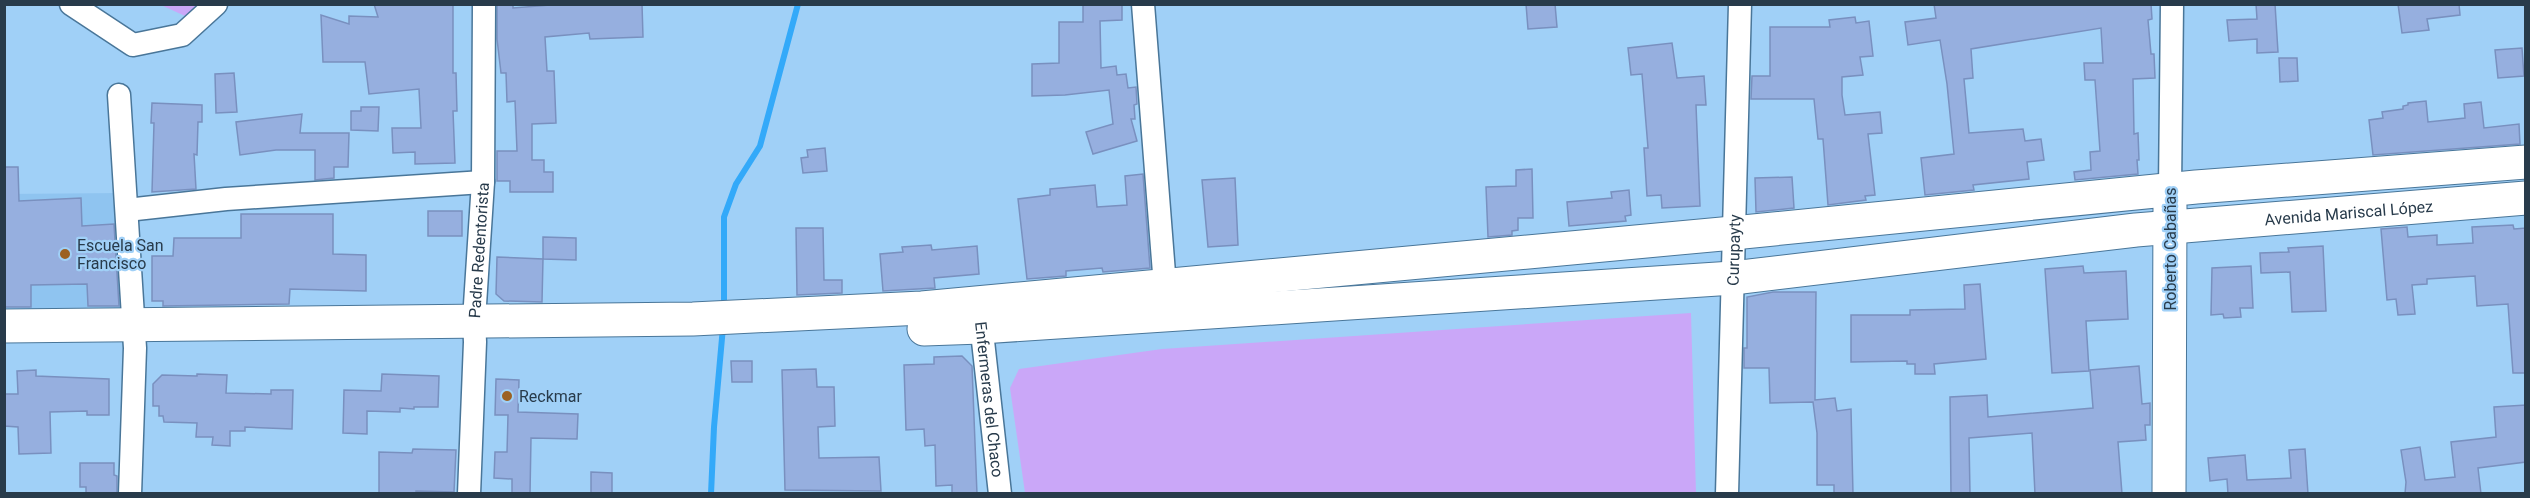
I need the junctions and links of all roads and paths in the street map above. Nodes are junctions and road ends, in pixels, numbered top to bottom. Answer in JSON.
{"nodes":[{"id":1,"x":71,"y":4,"type":"edge"},
{"id":2,"x":216,"y":4,"type":"edge"},
{"id":3,"x":484,"y":4,"type":"edge"},
{"id":4,"x":1143,"y":4,"type":"edge"},
{"id":5,"x":1740,"y":4,"type":"edge"},
{"id":6,"x":2172,"y":4,"type":"edge"},
{"id":7,"x":119,"y":95,"type":"dead end"},
{"id":8,"x":2526,"y":162,"type":"edge"},
{"id":9,"x":483,"y":182,"type":"junction"},
{"id":10,"x":2170,"y":189,"type":"junction"},
{"id":11,"x":2526,"y":198,"type":"edge"},
{"id":12,"x":127,"y":210,"type":"junction"},
{"id":13,"x":2170,"y":228,"type":"junction"},
{"id":14,"x":1733,"y":233,"type":"junction"},
{"id":15,"x":1734,"y":278,"type":"junction"},
{"id":16,"x":1166,"y":299,"type":"junction"},
{"id":17,"x":980,"y":315,"type":"junction"},
{"id":18,"x":4,"y":326,"type":"edge"},
{"id":19,"x":475,"y":331,"type":"junction"},
{"id":20,"x":134,"y":337,"type":"junction"},
{"id":21,"x":4,"y":348,"type":"edge"},
{"id":22,"x":130,"y":494,"type":"edge"},
{"id":23,"x":470,"y":494,"type":"edge"},
{"id":24,"x":1000,"y":494,"type":"edge"},
{"id":25,"x":1727,"y":494,"type":"edge"},
{"id":26,"x":2169,"y":494,"type":"edge"}],
"edges":[{"from":1,"to":2,"type":"street"},
{"from":3,"to":9,"type":"street","name":"Padre Redentorista"},
{"from":4,"to":16,"type":"street"},
{"from":5,"to":14,"type":"street","name":"Curupayty"},
{"from":6,"to":10,"type":"street","name":"Roberto Cabañas"},
{"from":7,"to":12,"type":"street"},
{"from":8,"to":10,"type":"main road"},
{"from":9,"to":12,"type":"street"},
{"from":9,"to":19,"type":"street","name":"Padre Redentorista"},
{"from":10,"to":13,"type":"main road","name":"Roberto Cabañas"},
{"from":10,"to":14,"type":"main road"},
{"from":11,"to":13,"type":"main road","name":"Avenida Mariscal López"},
{"from":12,"to":20,"type":"street"},
{"from":13,"to":15,"type":"main road","name":"Avenida Mariscal López"},
{"from":13,"to":26,"type":"main road","name":"Roberto Cabañas"},
{"from":14,"to":15,"type":"street","name":"Curupayty"},
{"from":14,"to":16,"type":"main road"},
{"from":15,"to":16,"type":"main road","name":"Avenida Mariscal López"},
{"from":15,"to":25,"type":"street","name":"Curupayty"},
{"from":16,"to":17,"type":"main road"},
{"from":17,"to":19,"type":"main road"},
{"from":17,"to":24,"type":"street","name":"Enfermeras del Chaco"},
{"from":18,"to":20,"type":"main road"},
{"from":19,"to":20,"type":"main road"},
{"from":19,"to":23,"type":"street","name":"Padre Redentorista"},
{"from":20,"to":21,"type":"main road"},
{"from":20,"to":22,"type":"street"}]}
